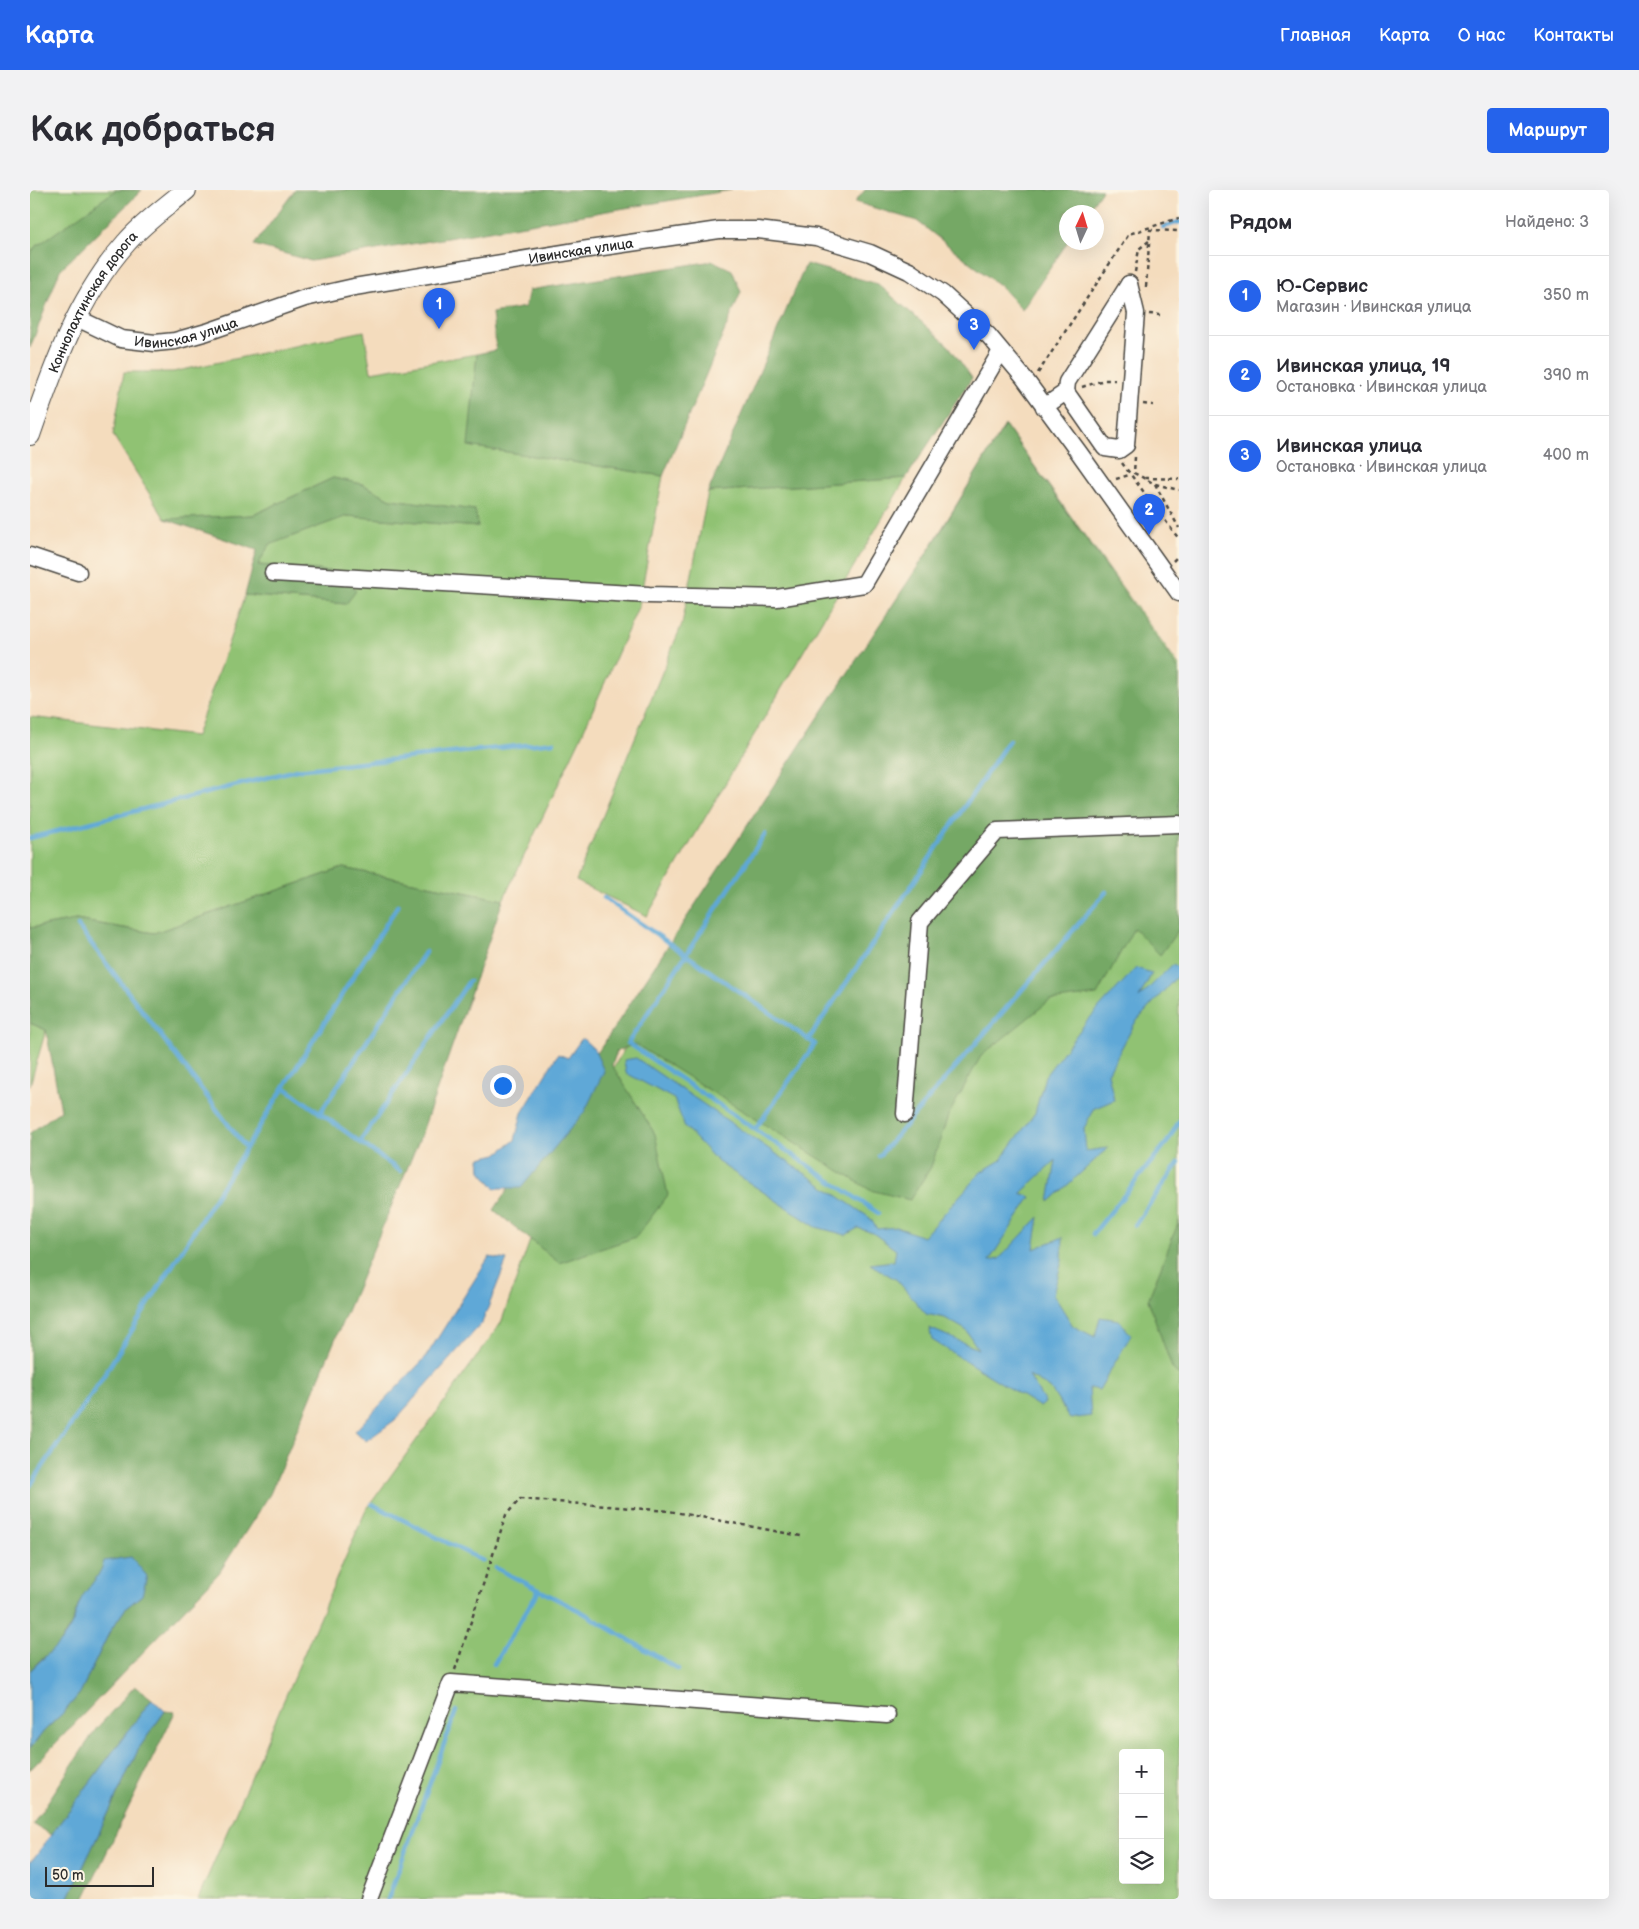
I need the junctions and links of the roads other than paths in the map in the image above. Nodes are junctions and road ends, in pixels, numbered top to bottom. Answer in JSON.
{"nodes":[{"id":1,"x":186,"y":190,"type":"edge"},
{"id":2,"x":77,"y":318,"type":"junction"},
{"id":3,"x":1001,"y":350,"type":"junction"},
{"id":4,"x":1066,"y":392,"type":"junction"},
{"id":5,"x":1044,"y":407,"type":"junction"},
{"id":6,"x":30,"y":435,"type":"edge"},
{"id":7,"x":30,"y":556,"type":"edge"},
{"id":8,"x":78,"y":572,"type":"dead end"},
{"id":9,"x":273,"y":573,"type":"dead end"},
{"id":10,"x":1179,"y":593,"type":"edge"},
{"id":11,"x":1179,"y":824,"type":"edge"},
{"id":12,"x":905,"y":1114,"type":"dead end"},
{"id":13,"x":887,"y":1715,"type":"dead end"},
{"id":14,"x":369,"y":1899,"type":"edge"}],
"edges":[{"from":1,"to":2,"type":"main road","name":"Коннолахтинская дорога"},
{"from":2,"to":3,"type":"street","name":"Ивинская улица"},
{"from":2,"to":6,"type":"main road","name":"Коннолахтинская дорога"},
{"from":3,"to":5,"type":"street","name":"Ивинская улица"},
{"from":3,"to":9,"type":"street"},
{"from":4,"to":4,"type":"street"},
{"from":4,"to":5,"type":"street"},
{"from":5,"to":10,"type":"street","name":"Ивинская улица"},
{"from":7,"to":8,"type":"street"},
{"from":11,"to":12,"type":"street"},
{"from":13,"to":14,"type":"street"}]}
